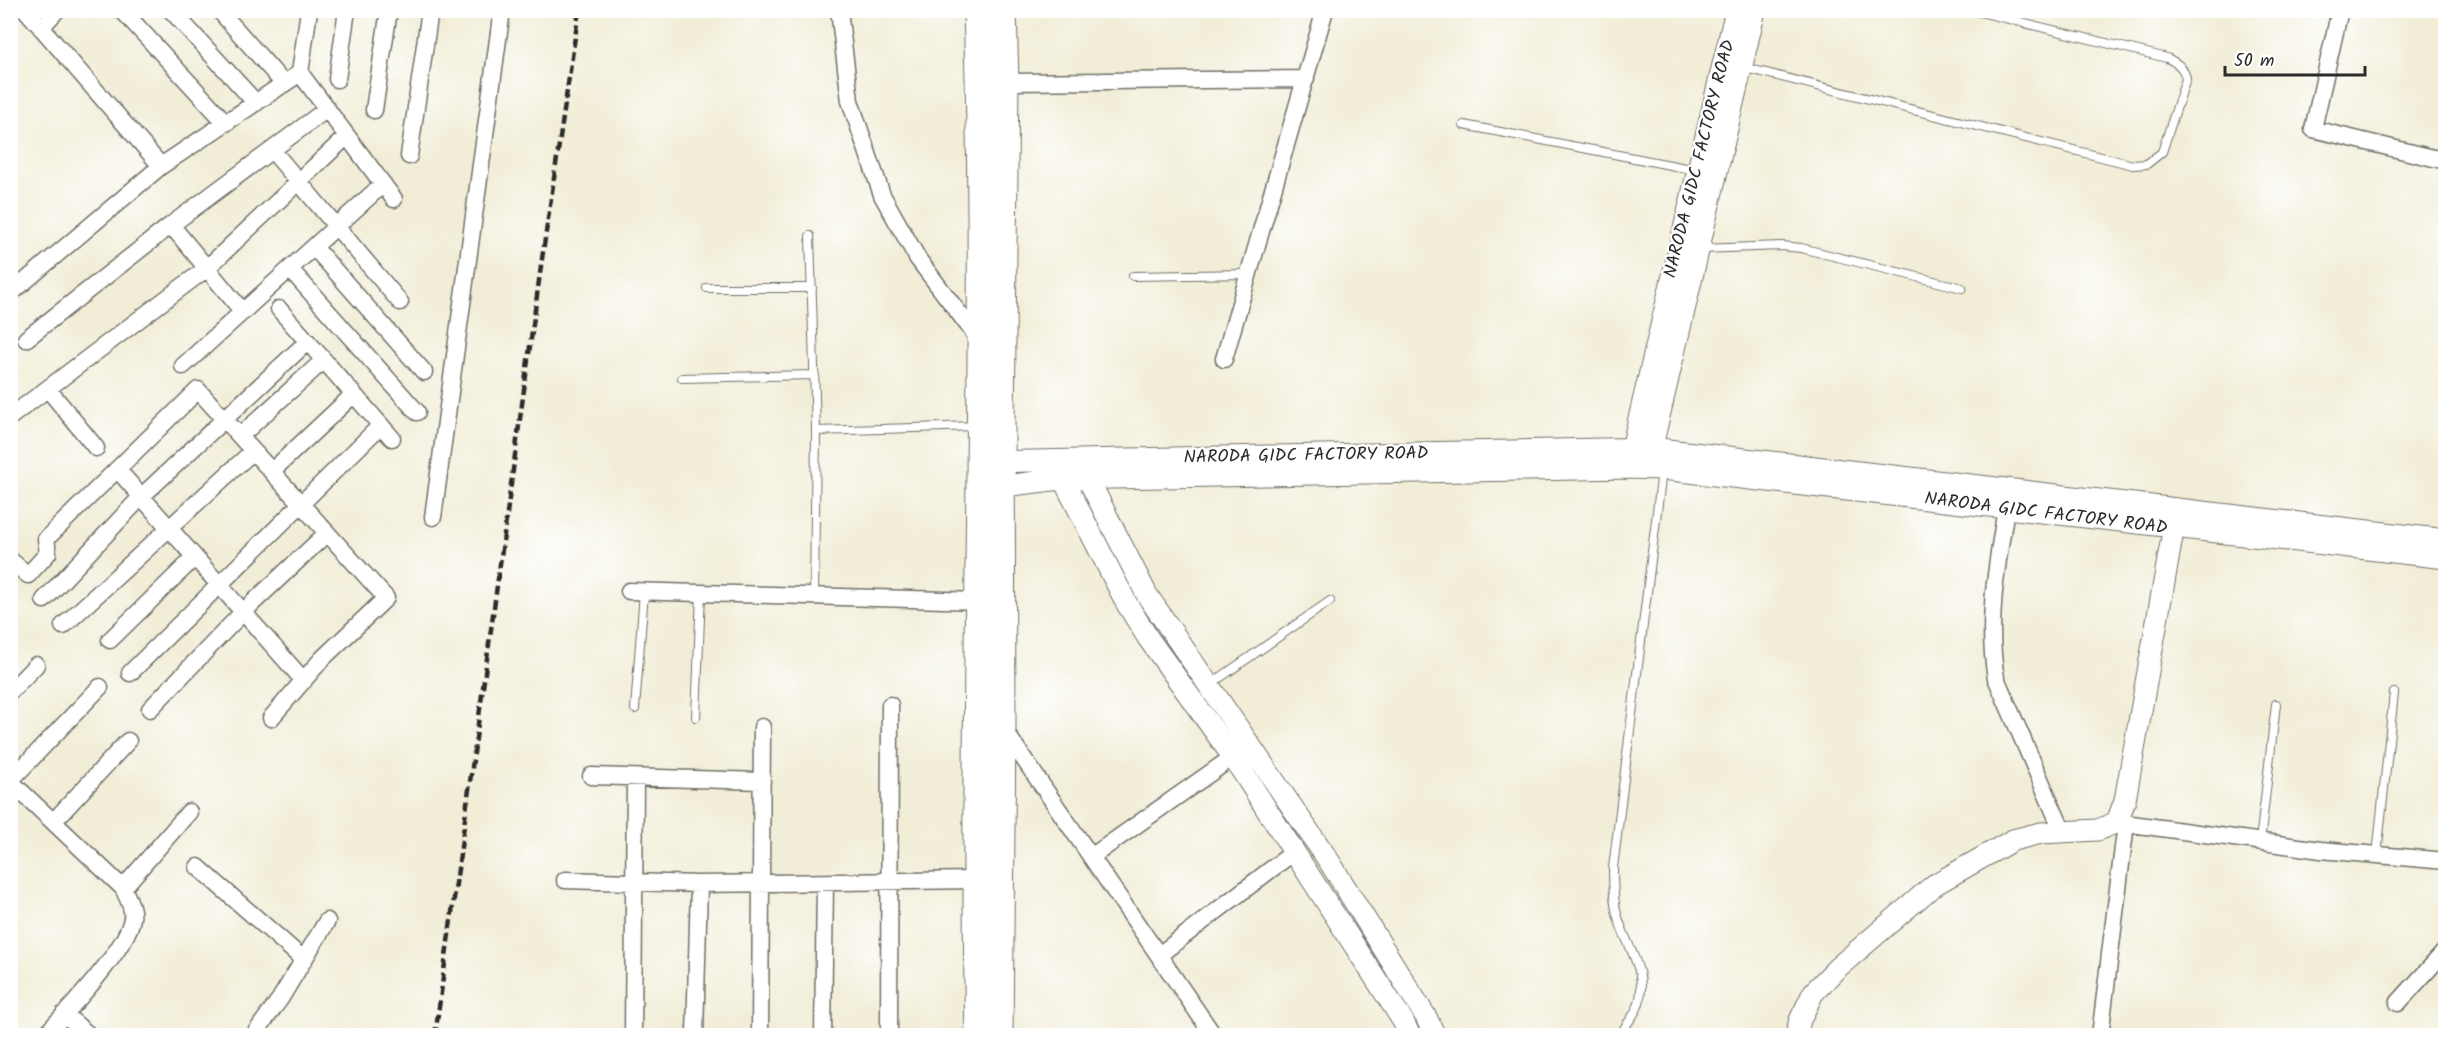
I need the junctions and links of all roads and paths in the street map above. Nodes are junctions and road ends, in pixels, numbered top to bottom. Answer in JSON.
{"nodes":[{"id":1,"x":26,"y":10,"type":"edge"},
{"id":2,"x":57,"y":10,"type":"edge"},
{"id":3,"x":122,"y":10,"type":"edge"},
{"id":4,"x":171,"y":10,"type":"edge"},
{"id":5,"x":219,"y":10,"type":"edge"},
{"id":6,"x":309,"y":10,"type":"edge"},
{"id":7,"x":347,"y":10,"type":"edge"},
{"id":8,"x":389,"y":10,"type":"edge"},
{"id":9,"x":430,"y":10,"type":"edge"},
{"id":10,"x":502,"y":10,"type":"edge"},
{"id":11,"x":839,"y":10,"type":"edge"},
{"id":12,"x":977,"y":10,"type":"edge"},
{"id":13,"x":1003,"y":10,"type":"edge"},
{"id":14,"x":1325,"y":10,"type":"edge"},
{"id":15,"x":1736,"y":10,"type":"edge"},
{"id":16,"x":1755,"y":10,"type":"edge"},
{"id":17,"x":1972,"y":10,"type":"edge"},
{"id":18,"x":2340,"y":10,"type":"edge"},
{"id":19,"x":41,"y":28,"type":"junction"},
{"id":20,"x":1741,"y":67,"type":"junction"},
{"id":21,"x":300,"y":73,"type":"junction"},
{"id":22,"x":336,"y":79,"type":"dead end"},
{"id":23,"x":1306,"y":79,"type":"junction"},
{"id":24,"x":1005,"y":82,"type":"junction"},
{"id":25,"x":284,"y":84,"type":"junction"},
{"id":26,"x":256,"y":103,"type":"junction"},
{"id":27,"x":327,"y":109,"type":"junction"},
{"id":28,"x":374,"y":110,"type":"dead end"},
{"id":29,"x":226,"y":123,"type":"junction"},
{"id":30,"x":1464,"y":125,"type":"dead end"},
{"id":31,"x":347,"y":136,"type":"junction"},
{"id":32,"x":272,"y":150,"type":"junction"},
{"id":33,"x":409,"y":156,"type":"dead end"},
{"id":34,"x":2445,"y":161,"type":"edge"},
{"id":35,"x":161,"y":166,"type":"junction"},
{"id":36,"x":1697,"y":170,"type":"junction"},
{"id":37,"x":298,"y":182,"type":"junction"},
{"id":38,"x":383,"y":184,"type":"junction"},
{"id":39,"x":394,"y":199,"type":"dead end"},
{"id":40,"x":171,"y":225,"type":"junction"},
{"id":41,"x":336,"y":227,"type":"junction"},
{"id":42,"x":810,"y":236,"type":"dead end"},
{"id":43,"x":314,"y":247,"type":"junction"},
{"id":44,"x":1697,"y":249,"type":"junction"},
{"id":45,"x":207,"y":268,"type":"junction"},
{"id":46,"x":290,"y":269,"type":"junction"},
{"id":47,"x":1249,"y":274,"type":"junction"},
{"id":48,"x":1133,"y":276,"type":"dead end"},
{"id":49,"x":706,"y":288,"type":"dead end"},
{"id":50,"x":812,"y":288,"type":"junction"},
{"id":51,"x":1962,"y":288,"type":"dead end"},
{"id":52,"x":10,"y":294,"type":"edge"},
{"id":53,"x":400,"y":302,"type":"dead end"},
{"id":54,"x":279,"y":309,"type":"dead end"},
{"id":55,"x":243,"y":312,"type":"junction"},
{"id":56,"x":26,"y":339,"type":"dead end"},
{"id":57,"x":307,"y":342,"type":"junction"},
{"id":58,"x":981,"y":342,"type":"junction"},
{"id":59,"x":1224,"y":359,"type":"dead end"},
{"id":60,"x":324,"y":360,"type":"junction"},
{"id":61,"x":183,"y":366,"type":"dead end"},
{"id":62,"x":424,"y":372,"type":"dead end"},
{"id":63,"x":814,"y":375,"type":"junction"},
{"id":64,"x":682,"y":378,"type":"dead end"},
{"id":65,"x":48,"y":388,"type":"junction"},
{"id":66,"x":354,"y":394,"type":"junction"},
{"id":67,"x":417,"y":412,"type":"dead end"},
{"id":68,"x":10,"y":417,"type":"edge"},
{"id":69,"x":224,"y":417,"type":"junction"},
{"id":70,"x":991,"y":425,"type":"junction"},
{"id":71,"x":816,"y":431,"type":"junction"},
{"id":72,"x":240,"y":436,"type":"junction"},
{"id":73,"x":96,"y":448,"type":"dead end"},
{"id":74,"x":253,"y":451,"type":"junction"},
{"id":75,"x":1644,"y":460,"type":"junction"},
{"id":76,"x":117,"y":469,"type":"junction"},
{"id":77,"x":1058,"y":470,"type":"junction"},
{"id":78,"x":1084,"y":470,"type":"junction"},
{"id":79,"x":272,"y":471,"type":"junction"},
{"id":80,"x":991,"y":475,"type":"junction"},
{"id":81,"x":141,"y":497,"type":"junction"},
{"id":82,"x":301,"y":504,"type":"junction"},
{"id":83,"x":2006,"y":509,"type":"junction"},
{"id":84,"x":433,"y":517,"type":"dead end"},
{"id":85,"x":2176,"y":518,"type":"junction"},
{"id":86,"x":169,"y":528,"type":"junction"},
{"id":87,"x":327,"y":532,"type":"junction"},
{"id":88,"x":2445,"y":540,"type":"edge"},
{"id":89,"x":194,"y":558,"type":"junction"},
{"id":90,"x":2445,"y":558,"type":"edge"},
{"id":91,"x":10,"y":560,"type":"edge"},
{"id":92,"x":218,"y":584,"type":"junction"},
{"id":93,"x":636,"y":592,"type":"joint"},
{"id":94,"x":701,"y":593,"type":"junction"},
{"id":95,"x":814,"y":596,"type":"junction"},
{"id":96,"x":44,"y":600,"type":"dead end"},
{"id":97,"x":979,"y":601,"type":"junction"},
{"id":98,"x":1330,"y":601,"type":"dead end"},
{"id":99,"x":243,"y":612,"type":"junction"},
{"id":100,"x":63,"y":626,"type":"dead end"},
{"id":101,"x":110,"y":640,"type":"dead end"},
{"id":102,"x":36,"y":665,"type":"dead end"},
{"id":103,"x":130,"y":673,"type":"dead end"},
{"id":104,"x":304,"y":681,"type":"junction"},
{"id":105,"x":1208,"y":686,"type":"junction"},
{"id":106,"x":100,"y":687,"type":"dead end"},
{"id":107,"x":10,"y":692,"type":"edge"},
{"id":108,"x":2394,"y":693,"type":"dead end"},
{"id":109,"x":2276,"y":704,"type":"dead end"},
{"id":110,"x":890,"y":705,"type":"dead end"},
{"id":111,"x":150,"y":709,"type":"dead end"},
{"id":112,"x":635,"y":709,"type":"dead end"},
{"id":113,"x":272,"y":717,"type":"dead end"},
{"id":114,"x":696,"y":717,"type":"dead end"},
{"id":115,"x":762,"y":727,"type":"dead end"},
{"id":116,"x":1002,"y":727,"type":"junction"},
{"id":117,"x":128,"y":741,"type":"dead end"},
{"id":118,"x":1233,"y":757,"type":"junction"},
{"id":119,"x":591,"y":776,"type":"dead end"},
{"id":120,"x":634,"y":778,"type":"junction"},
{"id":121,"x":10,"y":781,"type":"edge"},
{"id":122,"x":762,"y":781,"type":"junction"},
{"id":123,"x":189,"y":812,"type":"dead end"},
{"id":124,"x":54,"y":821,"type":"junction"},
{"id":125,"x":2122,"y":823,"type":"junction"},
{"id":126,"x":2063,"y":831,"type":"junction"},
{"id":127,"x":2260,"y":842,"type":"junction"},
{"id":128,"x":1295,"y":851,"type":"junction"},
{"id":129,"x":2377,"y":855,"type":"junction"},
{"id":130,"x":1091,"y":857,"type":"junction"},
{"id":131,"x":2445,"y":861,"type":"edge"},
{"id":132,"x":198,"y":867,"type":"dead end"},
{"id":133,"x":565,"y":880,"type":"dead end"},
{"id":134,"x":975,"y":880,"type":"junction"},
{"id":135,"x":633,"y":882,"type":"junction"},
{"id":136,"x":889,"y":882,"type":"junction"},
{"id":137,"x":762,"y":883,"type":"junction"},
{"id":138,"x":825,"y":883,"type":"junction"},
{"id":139,"x":699,"y":884,"type":"junction"},
{"id":140,"x":123,"y":888,"type":"junction"},
{"id":141,"x":327,"y":921,"type":"dead end"},
{"id":142,"x":2445,"y":950,"type":"edge"},
{"id":143,"x":1159,"y":956,"type":"junction"},
{"id":144,"x":303,"y":960,"type":"junction"},
{"id":145,"x":2397,"y":1003,"type":"dead end"},
{"id":146,"x":64,"y":1014,"type":"junction"},
{"id":147,"x":44,"y":1035,"type":"edge"},
{"id":148,"x":90,"y":1035,"type":"edge"},
{"id":149,"x":253,"y":1035,"type":"edge"},
{"id":150,"x":633,"y":1035,"type":"edge"},
{"id":151,"x":695,"y":1035,"type":"edge"},
{"id":152,"x":760,"y":1035,"type":"edge"},
{"id":153,"x":823,"y":1035,"type":"edge"},
{"id":154,"x":889,"y":1035,"type":"edge"},
{"id":155,"x":979,"y":1035,"type":"edge"},
{"id":156,"x":999,"y":1035,"type":"edge"},
{"id":157,"x":1214,"y":1035,"type":"edge"},
{"id":158,"x":1410,"y":1035,"type":"edge"},
{"id":159,"x":1435,"y":1035,"type":"edge"},
{"id":160,"x":1620,"y":1035,"type":"edge"},
{"id":161,"x":1796,"y":1035,"type":"edge"},
{"id":162,"x":2100,"y":1035,"type":"edge"}],
"edges":[{"from":1,"to":19,"type":"street"},
{"from":2,"to":19,"type":"street"},
{"from":3,"to":29,"type":"street"},
{"from":4,"to":26,"type":"street"},
{"from":5,"to":25,"type":"street"},
{"from":6,"to":21,"type":"street"},
{"from":7,"to":22,"type":"street"},
{"from":8,"to":28,"type":"street"},
{"from":9,"to":33,"type":"street"},
{"from":10,"to":84,"type":"street"},
{"from":11,"to":58,"type":"street"},
{"from":12,"to":58,"type":"main road"},
{"from":13,"to":24,"type":"main road"},
{"from":14,"to":23,"type":"street"},
{"from":15,"to":36,"type":"street","name":"NARODA GIDC FACTORY ROAD"},
{"from":16,"to":20,"type":"street","name":"NARODA GIDC FACTORY ROAD"},
{"from":17,"to":20,"type":"lane"},
{"from":18,"to":34,"type":"street"},
{"from":19,"to":35,"type":"street"},
{"from":20,"to":44,"type":"street","name":"NARODA GIDC FACTORY ROAD"},
{"from":21,"to":25,"type":"street"},
{"from":21,"to":27,"type":"street"},
{"from":23,"to":24,"type":"street"},
{"from":23,"to":47,"type":"street"},
{"from":24,"to":70,"type":"main road"},
{"from":25,"to":26,"type":"street"},
{"from":26,"to":29,"type":"street"},
{"from":27,"to":31,"type":"street"},
{"from":27,"to":32,"type":"street"},
{"from":29,"to":35,"type":"street"},
{"from":30,"to":36,"type":"lane"},
{"from":31,"to":37,"type":"street"},
{"from":31,"to":38,"type":"street"},
{"from":32,"to":37,"type":"street"},
{"from":32,"to":40,"type":"street"},
{"from":35,"to":52,"type":"street"},
{"from":36,"to":75,"type":"street","name":"NARODA GIDC FACTORY ROAD"},
{"from":37,"to":41,"type":"street"},
{"from":37,"to":45,"type":"street"},
{"from":38,"to":39,"type":"street"},
{"from":38,"to":41,"type":"street"},
{"from":40,"to":45,"type":"street"},
{"from":40,"to":56,"type":"street"},
{"from":41,"to":43,"type":"street"},
{"from":41,"to":53,"type":"street"},
{"from":42,"to":50,"type":"lane"},
{"from":43,"to":46,"type":"street"},
{"from":43,"to":62,"type":"street"},
{"from":44,"to":51,"type":"lane"},
{"from":44,"to":75,"type":"street","name":"NARODA GIDC FACTORY ROAD"},
{"from":45,"to":55,"type":"street"},
{"from":45,"to":65,"type":"street"},
{"from":46,"to":55,"type":"street"},
{"from":46,"to":67,"type":"street"},
{"from":47,"to":48,"type":"lane"},
{"from":47,"to":59,"type":"street"},
{"from":49,"to":50,"type":"lane"},
{"from":50,"to":63,"type":"lane"},
{"from":54,"to":57,"type":"street"},
{"from":55,"to":61,"type":"street"},
{"from":57,"to":60,"type":"street"},
{"from":57,"to":69,"type":"street"},
{"from":58,"to":70,"type":"main road"},
{"from":60,"to":66,"type":"street"},
{"from":60,"to":72,"type":"street"},
{"from":63,"to":64,"type":"lane"},
{"from":63,"to":71,"type":"lane"},
{"from":65,"to":68,"type":"street"},
{"from":65,"to":73,"type":"street"},
{"from":66,"to":79,"type":"street"},
{"from":66,"to":82,"type":"street"},
{"from":69,"to":72,"type":"street"},
{"from":69,"to":76,"type":"street"},
{"from":69,"to":81,"type":"street"},
{"from":70,"to":71,"type":"lane"},
{"from":70,"to":80,"type":"main road"},
{"from":71,"to":95,"type":"lane"},
{"from":72,"to":74,"type":"street"},
{"from":74,"to":79,"type":"street"},
{"from":74,"to":86,"type":"street"},
{"from":75,"to":78,"type":"street","name":"NARODA GIDC FACTORY ROAD"},
{"from":75,"to":83,"type":"street","name":"NARODA GIDC FACTORY ROAD"},
{"from":75,"to":85,"type":"street","name":"NARODA GIDC FACTORY ROAD"},
{"from":75,"to":160,"type":"lane"},
{"from":76,"to":81,"type":"street"},
{"from":76,"to":91,"type":"street"},
{"from":77,"to":78,"type":"street","name":"NARODA GIDC FACTORY ROAD"},
{"from":77,"to":80,"type":"street","name":"NARODA GIDC FACTORY ROAD"},
{"from":77,"to":118,"type":"street"},
{"from":78,"to":105,"type":"street"},
{"from":79,"to":82,"type":"street"},
{"from":80,"to":97,"type":"main road"},
{"from":80,"to":116,"type":"main road"},
{"from":81,"to":86,"type":"street"},
{"from":81,"to":96,"type":"street"},
{"from":82,"to":87,"type":"street"},
{"from":82,"to":92,"type":"street"},
{"from":83,"to":85,"type":"street","name":"NARODA GIDC FACTORY ROAD"},
{"from":83,"to":126,"type":"street"},
{"from":85,"to":88,"type":"street","name":"NARODA GIDC FACTORY ROAD"},
{"from":85,"to":90,"type":"street","name":"NARODA GIDC FACTORY ROAD"},
{"from":85,"to":125,"type":"street"},
{"from":86,"to":89,"type":"street"},
{"from":86,"to":100,"type":"street"},
{"from":87,"to":99,"type":"street"},
{"from":87,"to":104,"type":"street"},
{"from":89,"to":92,"type":"street"},
{"from":89,"to":101,"type":"street"},
{"from":92,"to":99,"type":"street"},
{"from":92,"to":103,"type":"street"},
{"from":93,"to":94,"type":"street"},
{"from":93,"to":112,"type":"lane"},
{"from":94,"to":95,"type":"street"},
{"from":94,"to":114,"type":"lane"},
{"from":95,"to":97,"type":"street"},
{"from":97,"to":134,"type":"main road"},
{"from":98,"to":105,"type":"lane"},
{"from":99,"to":104,"type":"street"},
{"from":99,"to":111,"type":"street"},
{"from":102,"to":107,"type":"street"},
{"from":104,"to":113,"type":"street"},
{"from":105,"to":159,"type":"street"},
{"from":106,"to":121,"type":"street"},
{"from":108,"to":129,"type":"lane"},
{"from":109,"to":127,"type":"lane"},
{"from":110,"to":136,"type":"street"},
{"from":115,"to":122,"type":"street"},
{"from":116,"to":130,"type":"street"},
{"from":116,"to":156,"type":"main road"},
{"from":117,"to":124,"type":"street"},
{"from":118,"to":128,"type":"street"},
{"from":118,"to":130,"type":"street"},
{"from":119,"to":120,"type":"street"},
{"from":120,"to":122,"type":"street"},
{"from":120,"to":135,"type":"street"},
{"from":121,"to":124,"type":"street"},
{"from":122,"to":137,"type":"street"},
{"from":123,"to":140,"type":"street"},
{"from":124,"to":140,"type":"street"},
{"from":125,"to":126,"type":"street"},
{"from":125,"to":127,"type":"street"},
{"from":125,"to":162,"type":"street"},
{"from":126,"to":161,"type":"street"},
{"from":127,"to":129,"type":"street"},
{"from":128,"to":143,"type":"street"},
{"from":128,"to":158,"type":"street"},
{"from":129,"to":131,"type":"street"},
{"from":130,"to":143,"type":"street"},
{"from":132,"to":144,"type":"street"},
{"from":133,"to":135,"type":"street"},
{"from":134,"to":136,"type":"street"},
{"from":134,"to":155,"type":"main road"},
{"from":135,"to":139,"type":"street"},
{"from":135,"to":150,"type":"street"},
{"from":136,"to":138,"type":"street"},
{"from":136,"to":154,"type":"street"},
{"from":137,"to":138,"type":"street"},
{"from":137,"to":139,"type":"street"},
{"from":137,"to":152,"type":"street"},
{"from":138,"to":153,"type":"street"},
{"from":139,"to":151,"type":"street"},
{"from":140,"to":146,"type":"street"},
{"from":141,"to":144,"type":"street"},
{"from":142,"to":145,"type":"street"},
{"from":143,"to":157,"type":"street"},
{"from":144,"to":149,"type":"street"},
{"from":146,"to":147,"type":"street"},
{"from":146,"to":148,"type":"street"}]}
